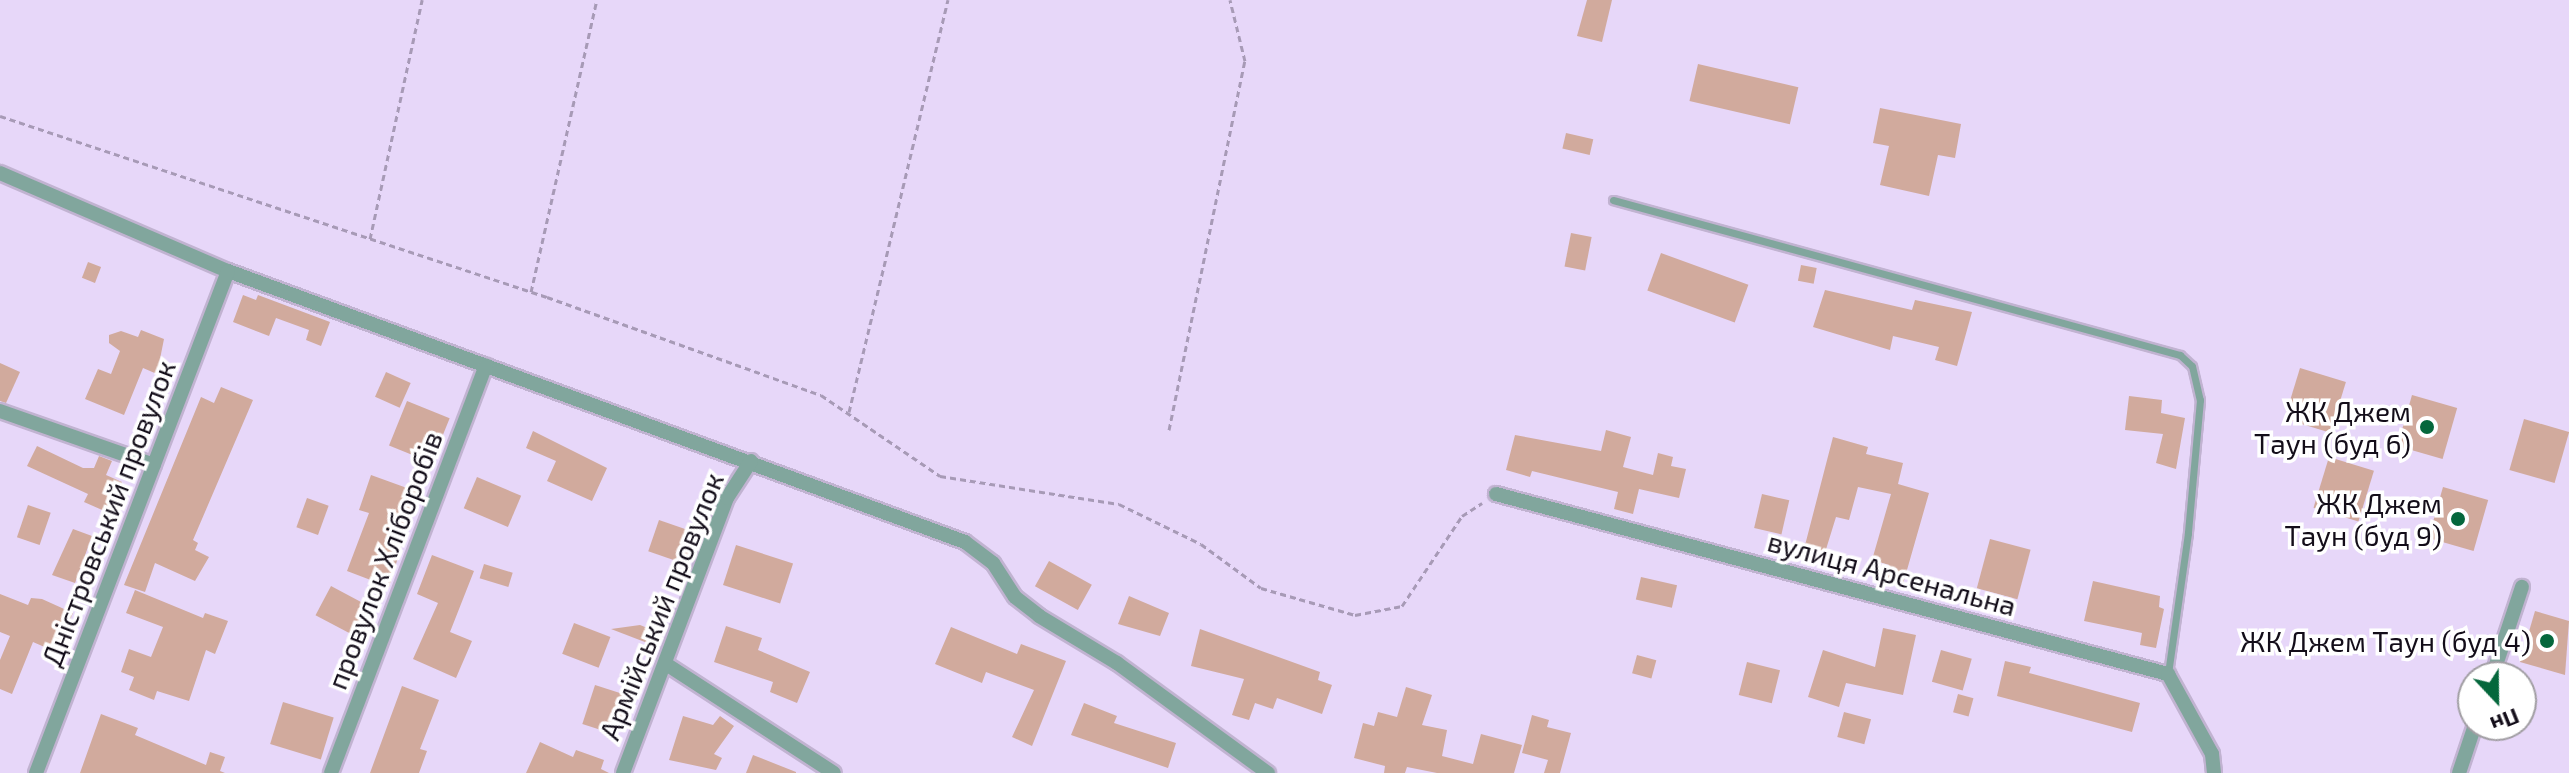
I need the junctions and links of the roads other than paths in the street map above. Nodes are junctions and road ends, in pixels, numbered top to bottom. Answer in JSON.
{"nodes":[{"id":1,"x":0,"y":173,"type":"edge"},
{"id":2,"x":1613,"y":200,"type":"dead end"},
{"id":3,"x":228,"y":271,"type":"junction"},
{"id":4,"x":486,"y":365,"type":"junction"},
{"id":5,"x":0,"y":411,"type":"edge"},
{"id":6,"x":751,"y":461,"type":"junction"},
{"id":7,"x":154,"y":465,"type":"junction"},
{"id":8,"x":1496,"y":494,"type":"road end"},
{"id":9,"x":2522,"y":587,"type":"dead end"},
{"id":10,"x":2497,"y":661,"type":"edge"},
{"id":11,"x":666,"y":664,"type":"junction"},
{"id":12,"x":2168,"y":674,"type":"junction"},
{"id":13,"x":2470,"y":741,"type":"edge"},
{"id":14,"x":36,"y":773,"type":"edge"},
{"id":15,"x":331,"y":773,"type":"edge"},
{"id":16,"x":623,"y":773,"type":"edge"},
{"id":17,"x":834,"y":773,"type":"edge"},
{"id":18,"x":1268,"y":773,"type":"edge"},
{"id":19,"x":2214,"y":773,"type":"edge"},
{"id":20,"x":2459,"y":773,"type":"edge"}],
"edges":[{"from":1,"to":3,"type":"street"},
{"from":2,"to":12,"type":"lane"},
{"from":3,"to":4,"type":"street"},
{"from":3,"to":7,"type":"street","name":"Дністровський провулок"},
{"from":4,"to":6,"type":"street"},
{"from":4,"to":15,"type":"street","name":"провулок Хліборобів"},
{"from":5,"to":7,"type":"street"},
{"from":6,"to":11,"type":"street","name":"Армійський провулок"},
{"from":6,"to":18,"type":"street"},
{"from":7,"to":14,"type":"street","name":"Дністровський провулок"},
{"from":8,"to":12,"type":"street","name":"вулиця Арсенальна"},
{"from":9,"to":10,"type":"street"},
{"from":11,"to":16,"type":"street","name":"Армійський провулок"},
{"from":11,"to":17,"type":"street"},
{"from":12,"to":19,"type":"street"},
{"from":13,"to":20,"type":"street"}]}
